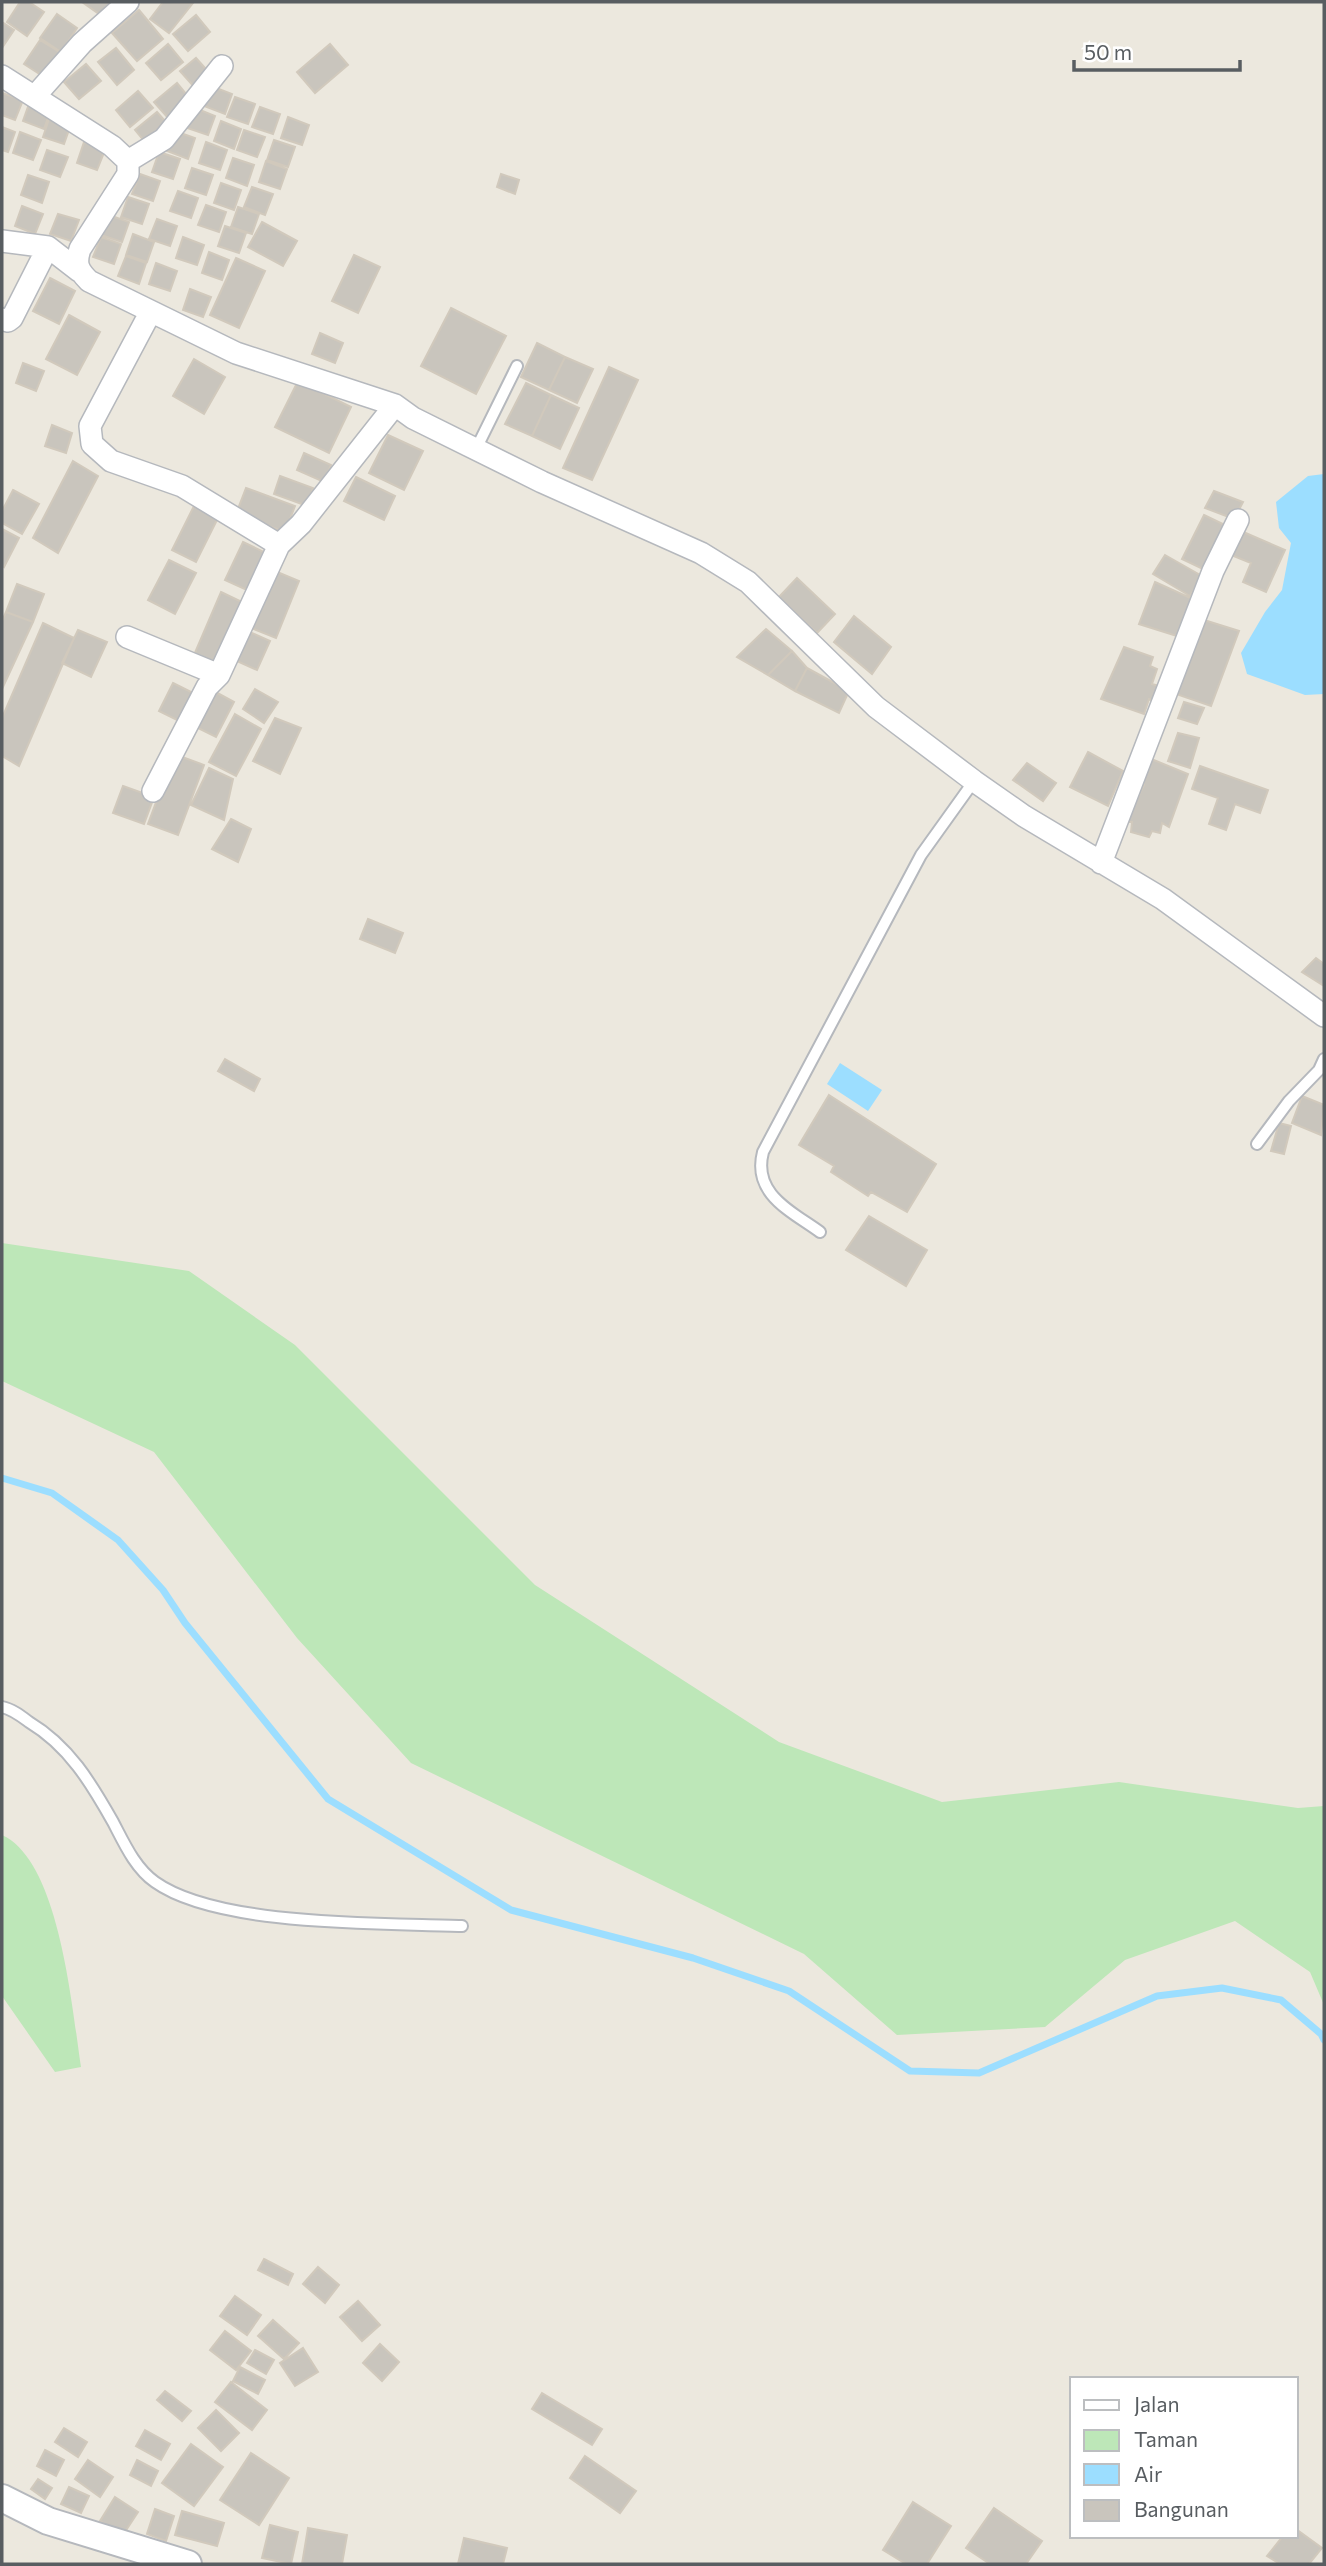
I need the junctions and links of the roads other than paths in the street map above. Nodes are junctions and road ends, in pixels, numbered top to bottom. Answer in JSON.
{"nodes":[{"id":1,"x":128,"y":2,"type":"edge"},
{"id":2,"x":222,"y":66,"type":"dead end"},
{"id":3,"x":2,"y":76,"type":"edge"},
{"id":4,"x":36,"y":96,"type":"junction"},
{"id":5,"x":128,"y":162,"type":"junction"},
{"id":6,"x":2,"y":241,"type":"edge"},
{"id":7,"x":48,"y":247,"type":"junction"},
{"id":8,"x":79,"y":271,"type":"junction"},
{"id":9,"x":150,"y":313,"type":"junction"},
{"id":10,"x":2,"y":319,"type":"edge"},
{"id":11,"x":517,"y":366,"type":"dead end"},
{"id":12,"x":395,"y":405,"type":"junction"},
{"id":13,"x":477,"y":447,"type":"junction"},
{"id":14,"x":1238,"y":520,"type":"dead end"},
{"id":15,"x":279,"y":545,"type":"junction"},
{"id":16,"x":127,"y":637,"type":"dead end"},
{"id":17,"x":219,"y":676,"type":"junction"},
{"id":18,"x":974,"y":781,"type":"junction"},
{"id":19,"x":153,"y":791,"type":"dead end"},
{"id":20,"x":1101,"y":863,"type":"junction"},
{"id":21,"x":1324,"y":1016,"type":"edge"},
{"id":22,"x":1324,"y":1059,"type":"edge"},
{"id":23,"x":1257,"y":1144,"type":"dead end"},
{"id":24,"x":820,"y":1232,"type":"dead end"},
{"id":25,"x":2,"y":1707,"type":"edge"},
{"id":26,"x":462,"y":1926,"type":"dead end"},
{"id":27,"x":2,"y":2498,"type":"edge"},
{"id":28,"x":188,"y":2564,"type":"edge"}],
"edges":[{"from":1,"to":4,"type":"street"},
{"from":2,"to":5,"type":"street"},
{"from":3,"to":4,"type":"street"},
{"from":4,"to":5,"type":"street"},
{"from":5,"to":8,"type":"street"},
{"from":6,"to":7,"type":"street"},
{"from":7,"to":8,"type":"street"},
{"from":7,"to":10,"type":"street"},
{"from":8,"to":9,"type":"street"},
{"from":9,"to":12,"type":"street"},
{"from":9,"to":15,"type":"street"},
{"from":11,"to":13,"type":"lane"},
{"from":12,"to":13,"type":"street"},
{"from":12,"to":15,"type":"street"},
{"from":13,"to":18,"type":"street"},
{"from":14,"to":20,"type":"street"},
{"from":15,"to":17,"type":"street"},
{"from":16,"to":17,"type":"street"},
{"from":17,"to":19,"type":"street"},
{"from":18,"to":20,"type":"street"},
{"from":18,"to":24,"type":"lane"},
{"from":20,"to":21,"type":"street"},
{"from":22,"to":23,"type":"lane"},
{"from":25,"to":26,"type":"lane"},
{"from":27,"to":28,"type":"street"}]}
